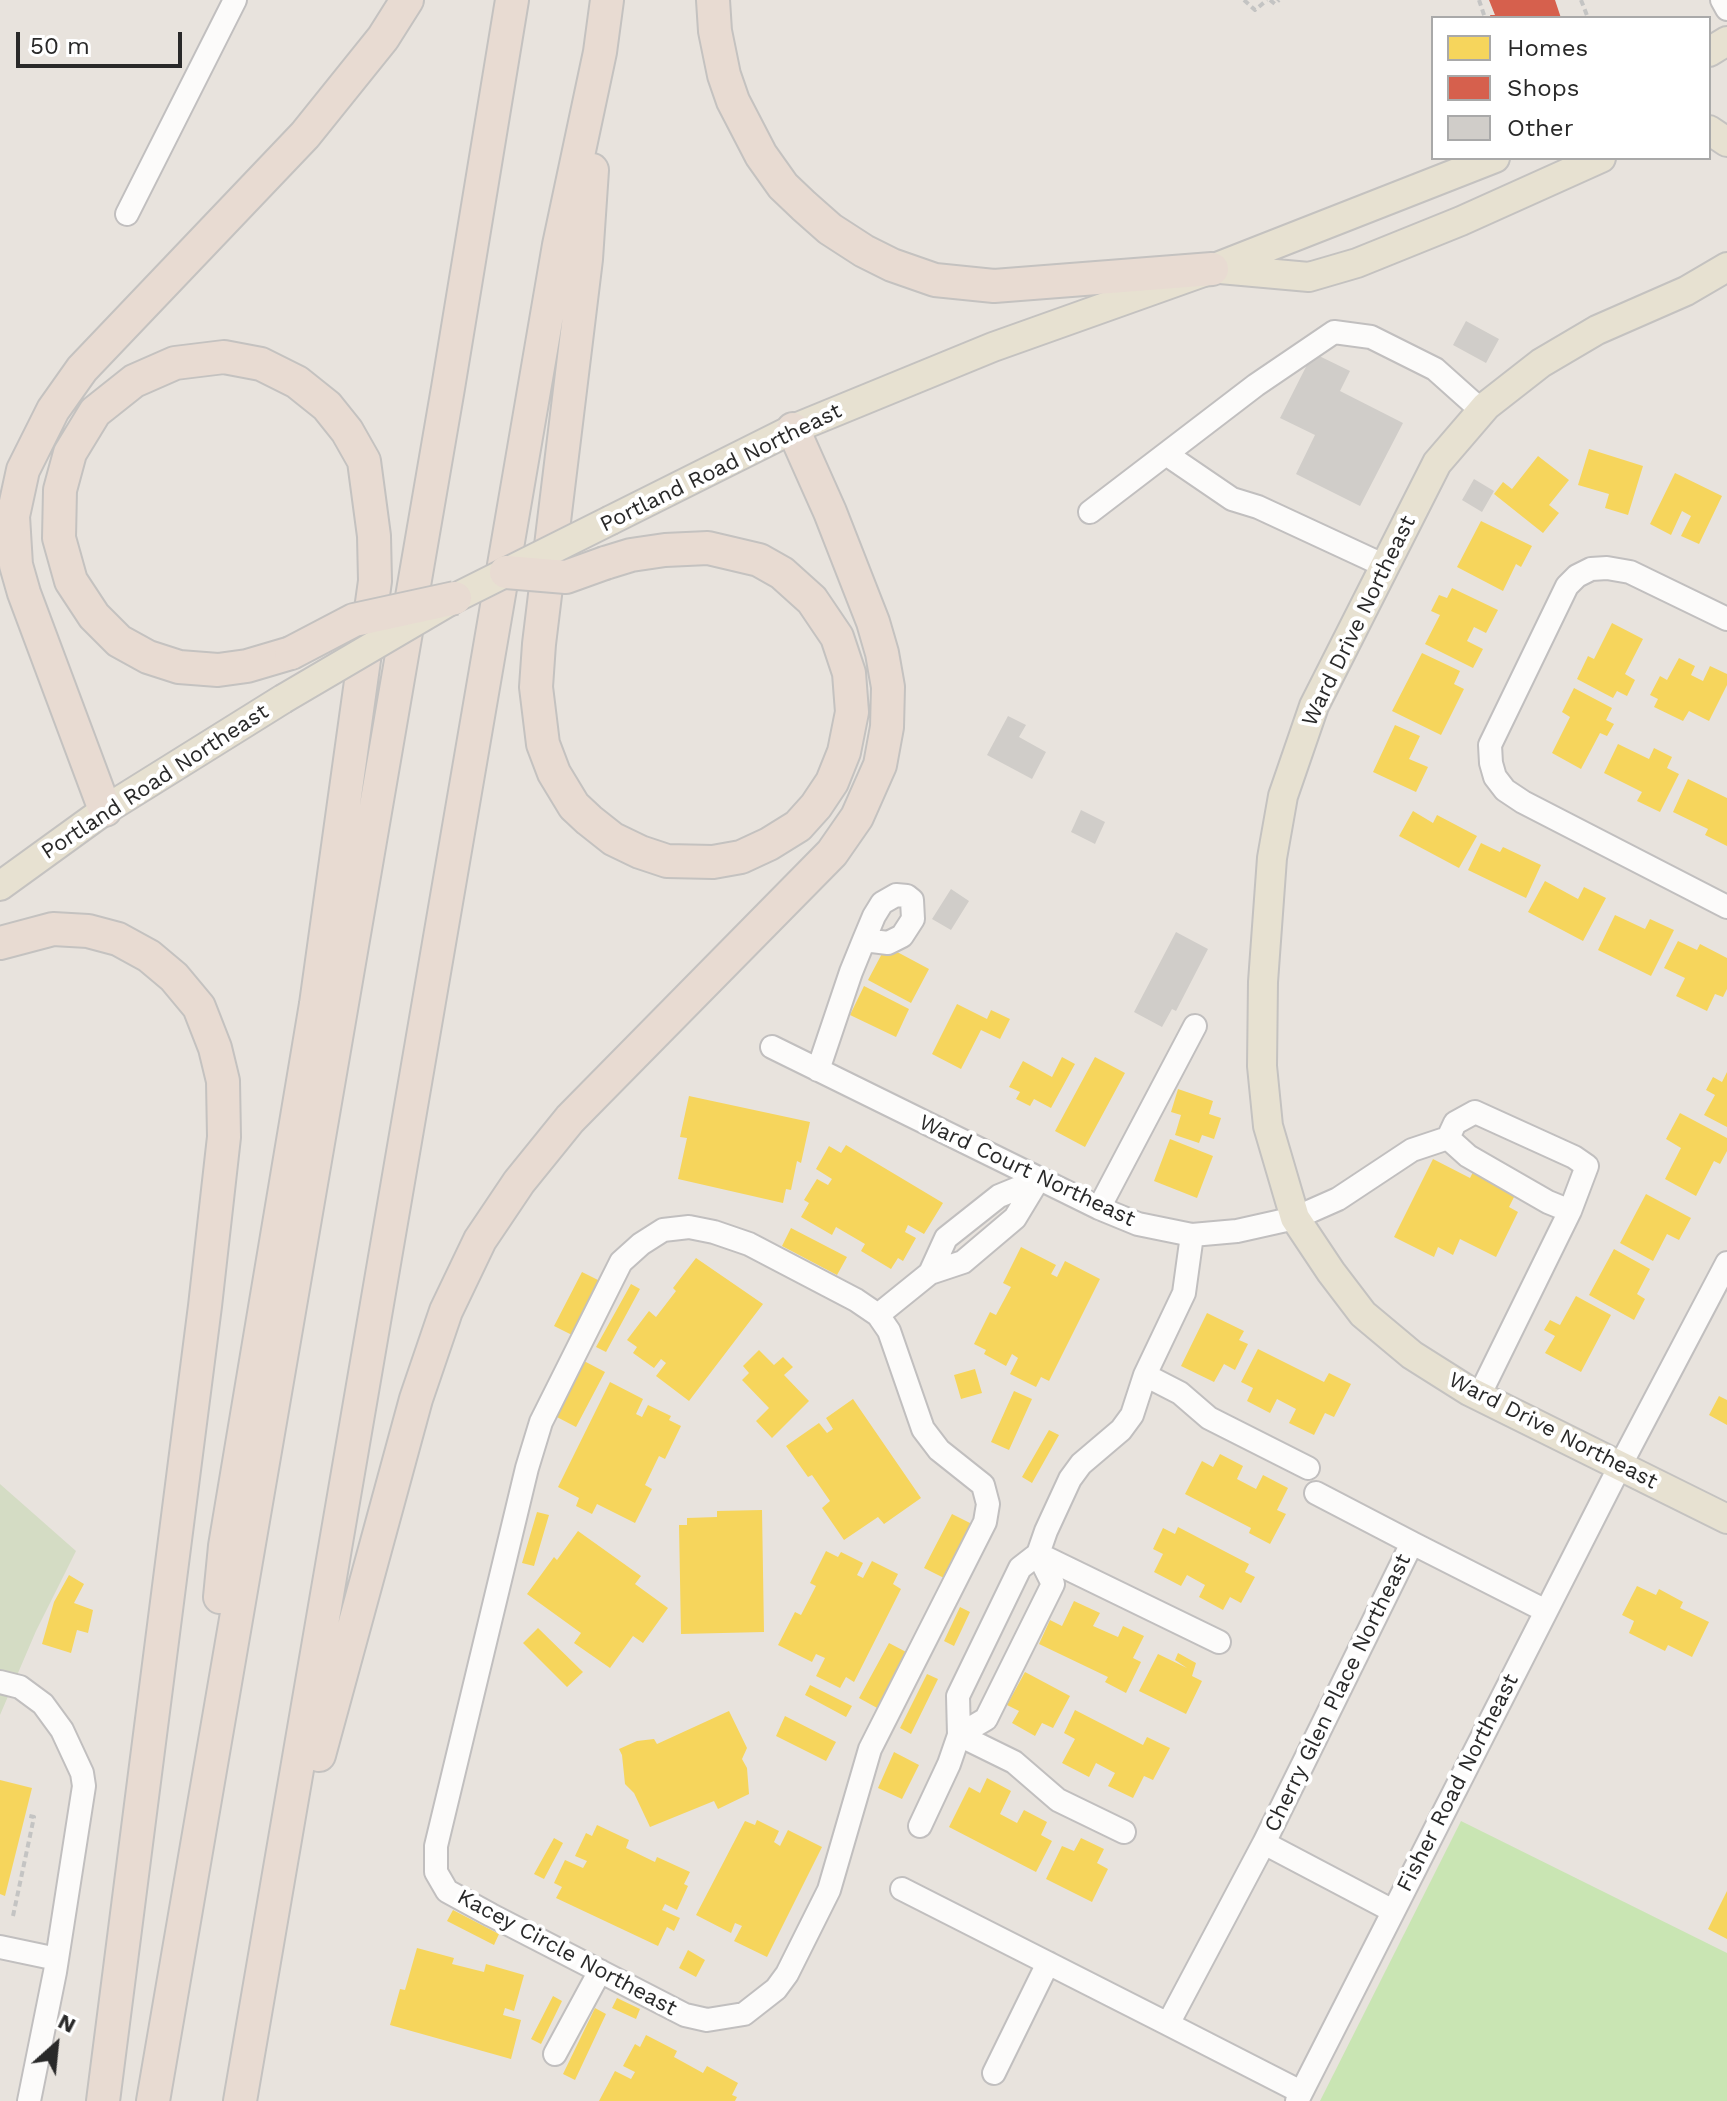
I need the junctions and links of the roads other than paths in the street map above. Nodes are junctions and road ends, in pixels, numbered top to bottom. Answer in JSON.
{"nodes":[{"id":1,"x":235,"y":0,"type":"edge"},
{"id":2,"x":407,"y":0,"type":"edge"},
{"id":3,"x":512,"y":0,"type":"edge"},
{"id":4,"x":607,"y":0,"type":"edge"},
{"id":5,"x":713,"y":0,"type":"edge"},
{"id":6,"x":1722,"y":0,"type":"edge"},
{"id":7,"x":1727,"y":9,"type":"edge"},
{"id":8,"x":600,"y":52,"type":"junction"},
{"id":9,"x":1490,"y":160,"type":"edge"},
{"id":10,"x":1597,"y":160,"type":"edge"},
{"id":11,"x":127,"y":214,"type":"dead end"},
{"id":12,"x":1727,"y":267,"type":"edge"},
{"id":13,"x":1212,"y":269,"type":"junction"},
{"id":14,"x":1482,"y":411,"type":"junction"},
{"id":15,"x":793,"y":429,"type":"junction"},
{"id":16,"x":1166,"y":454,"type":"junction"},
{"id":17,"x":1090,"y":512,"type":"dead end"},
{"id":18,"x":1383,"y":565,"type":"junction"},
{"id":19,"x":506,"y":572,"type":"junction"},
{"id":20,"x":455,"y":598,"type":"junction"},
{"id":21,"x":1727,"y":619,"type":"edge"},
{"id":22,"x":105,"y":810,"type":"junction"},
{"id":23,"x":0,"y":886,"type":"edge"},
{"id":24,"x":1727,"y":907,"type":"edge"},
{"id":25,"x":864,"y":940,"type":"dead end"},
{"id":26,"x":0,"y":943,"type":"edge"},
{"id":27,"x":1195,"y":1026,"type":"dead end"},
{"id":28,"x":772,"y":1047,"type":"dead end"},
{"id":29,"x":818,"y":1070,"type":"junction"},
{"id":30,"x":1448,"y":1138,"type":"junction"},
{"id":31,"x":1038,"y":1180,"type":"junction"},
{"id":32,"x":1099,"y":1208,"type":"junction"},
{"id":33,"x":1570,"y":1211,"type":"junction"},
{"id":34,"x":1295,"y":1218,"type":"junction"},
{"id":35,"x":1192,"y":1235,"type":"junction"},
{"id":36,"x":1727,"y":1263,"type":"edge"},
{"id":37,"x":878,"y":1315,"type":"junction"},
{"id":38,"x":1145,"y":1375,"type":"junction"},
{"id":39,"x":1479,"y":1396,"type":"junction"},
{"id":40,"x":1620,"y":1466,"type":"junction"},
{"id":41,"x":1308,"y":1468,"type":"dead end"},
{"id":42,"x":1316,"y":1493,"type":"dead end"},
{"id":43,"x":1727,"y":1519,"type":"edge"},
{"id":44,"x":1412,"y":1543,"type":"junction"},
{"id":45,"x":1038,"y":1554,"type":"junction"},
{"id":46,"x":1546,"y":1611,"type":"junction"},
{"id":47,"x":1219,"y":1642,"type":"dead end"},
{"id":48,"x":0,"y":1682,"type":"edge"},
{"id":49,"x":959,"y":1735,"type":"junction"},
{"id":50,"x":202,"y":1808,"type":"junction"},
{"id":51,"x":920,"y":1826,"type":"dead end"},
{"id":52,"x":1124,"y":1832,"type":"dead end"},
{"id":53,"x":1264,"y":1843,"type":"junction"},
{"id":54,"x":902,"y":1889,"type":"dead end"},
{"id":55,"x":1393,"y":1911,"type":"junction"},
{"id":56,"x":269,"y":1939,"type":"junction"},
{"id":57,"x":0,"y":1947,"type":"edge"},
{"id":58,"x":57,"y":1959,"type":"junction"},
{"id":59,"x":1048,"y":1963,"type":"junction"},
{"id":60,"x":600,"y":1971,"type":"junction"},
{"id":61,"x":1168,"y":2024,"type":"junction"},
{"id":62,"x":555,"y":2054,"type":"dead end"},
{"id":63,"x":994,"y":2073,"type":"dead end"},
{"id":64,"x":1299,"y":2097,"type":"edge"},
{"id":65,"x":29,"y":2101,"type":"edge"},
{"id":66,"x":103,"y":2101,"type":"edge"},
{"id":67,"x":153,"y":2101,"type":"edge"},
{"id":68,"x":240,"y":2101,"type":"edge"}],
"edges":[{"from":1,"to":11,"type":"street"},
{"from":2,"to":22,"type":"highway"},
{"from":3,"to":50,"type":"highway"},
{"from":4,"to":8,"type":"highway"},
{"from":5,"to":13,"type":"highway"},
{"from":6,"to":7,"type":"street"},
{"from":8,"to":19,"type":"highway","bridge":true},
{"from":8,"to":56,"type":"highway"},
{"from":9,"to":13,"type":"main road","name":"Portland Road Northeast"},
{"from":10,"to":13,"type":"main road"},
{"from":12,"to":14,"type":"main road","name":"Ward Drive Northeast"},
{"from":13,"to":15,"type":"main road","name":"Portland Road Northeast"},
{"from":14,"to":16,"type":"street"},
{"from":14,"to":18,"type":"main road","name":"Ward Drive Northeast"},
{"from":15,"to":19,"type":"main road","name":"Portland Road Northeast","bridge":true},
{"from":15,"to":56,"type":"highway"},
{"from":16,"to":17,"type":"street"},
{"from":16,"to":18,"type":"street"},
{"from":18,"to":34,"type":"main road","name":"Ward Drive Northeast"},
{"from":19,"to":20,"type":"main road","name":"Portland Road Northeast","bridge":true},
{"from":20,"to":22,"type":"main road","name":"Portland Road Northeast","bridge":true},
{"from":20,"to":50,"type":"highway","bridge":true},
{"from":21,"to":24,"type":"street"},
{"from":22,"to":23,"type":"main road","name":"Portland Road Northeast"},
{"from":25,"to":29,"type":"street"},
{"from":26,"to":66,"type":"highway"},
{"from":27,"to":32,"type":"street"},
{"from":28,"to":29,"type":"street","name":"Ward Court Northeast"},
{"from":29,"to":31,"type":"street","name":"Ward Court Northeast"},
{"from":30,"to":33,"type":"street"},
{"from":30,"to":33,"type":"street"},
{"from":30,"to":34,"type":"street","name":"Ward Court Northeast"},
{"from":31,"to":32,"type":"street","name":"Ward Court Northeast"},
{"from":31,"to":37,"type":"street"},
{"from":32,"to":35,"type":"street","name":"Ward Court Northeast"},
{"from":33,"to":39,"type":"street"},
{"from":34,"to":35,"type":"street","name":"Ward Court Northeast"},
{"from":34,"to":39,"type":"main road","name":"Ward Drive Northeast"},
{"from":35,"to":38,"type":"street"},
{"from":36,"to":40,"type":"street","name":"Fisher Road Northeast"},
{"from":37,"to":60,"type":"street","name":"Kacey Circle Northeast"},
{"from":37,"to":60,"type":"street","name":"Kacey Circle Northeast"},
{"from":38,"to":41,"type":"street"},
{"from":38,"to":45,"type":"street"},
{"from":39,"to":40,"type":"main road","name":"Ward Drive Northeast"},
{"from":40,"to":43,"type":"main road","name":"Ward Drive Northeast"},
{"from":40,"to":46,"type":"street","name":"Fisher Road Northeast"},
{"from":42,"to":44,"type":"street","name":"Cherry Glen Place Northeast"},
{"from":44,"to":46,"type":"street","name":"Cherry Glen Place Northeast"},
{"from":44,"to":53,"type":"street","name":"Cherry Glen Place Northeast"},
{"from":45,"to":47,"type":"street"},
{"from":45,"to":49,"type":"street"},
{"from":45,"to":49,"type":"street"},
{"from":46,"to":55,"type":"street","name":"Fisher Road Northeast"},
{"from":48,"to":58,"type":"street"},
{"from":49,"to":51,"type":"street"},
{"from":49,"to":52,"type":"street"},
{"from":50,"to":67,"type":"highway"},
{"from":53,"to":55,"type":"street","name":"Cherry Glen Place Northeast"},
{"from":53,"to":61,"type":"street","name":"Cherry Glen Place Northeast"},
{"from":54,"to":59,"type":"street"},
{"from":55,"to":64,"type":"street","name":"Fisher Road Northeast"},
{"from":56,"to":68,"type":"highway"},
{"from":57,"to":58,"type":"street"},
{"from":58,"to":65,"type":"street"},
{"from":59,"to":61,"type":"street"},
{"from":59,"to":63,"type":"street"},
{"from":60,"to":62,"type":"street"},
{"from":61,"to":64,"type":"street"}]}
